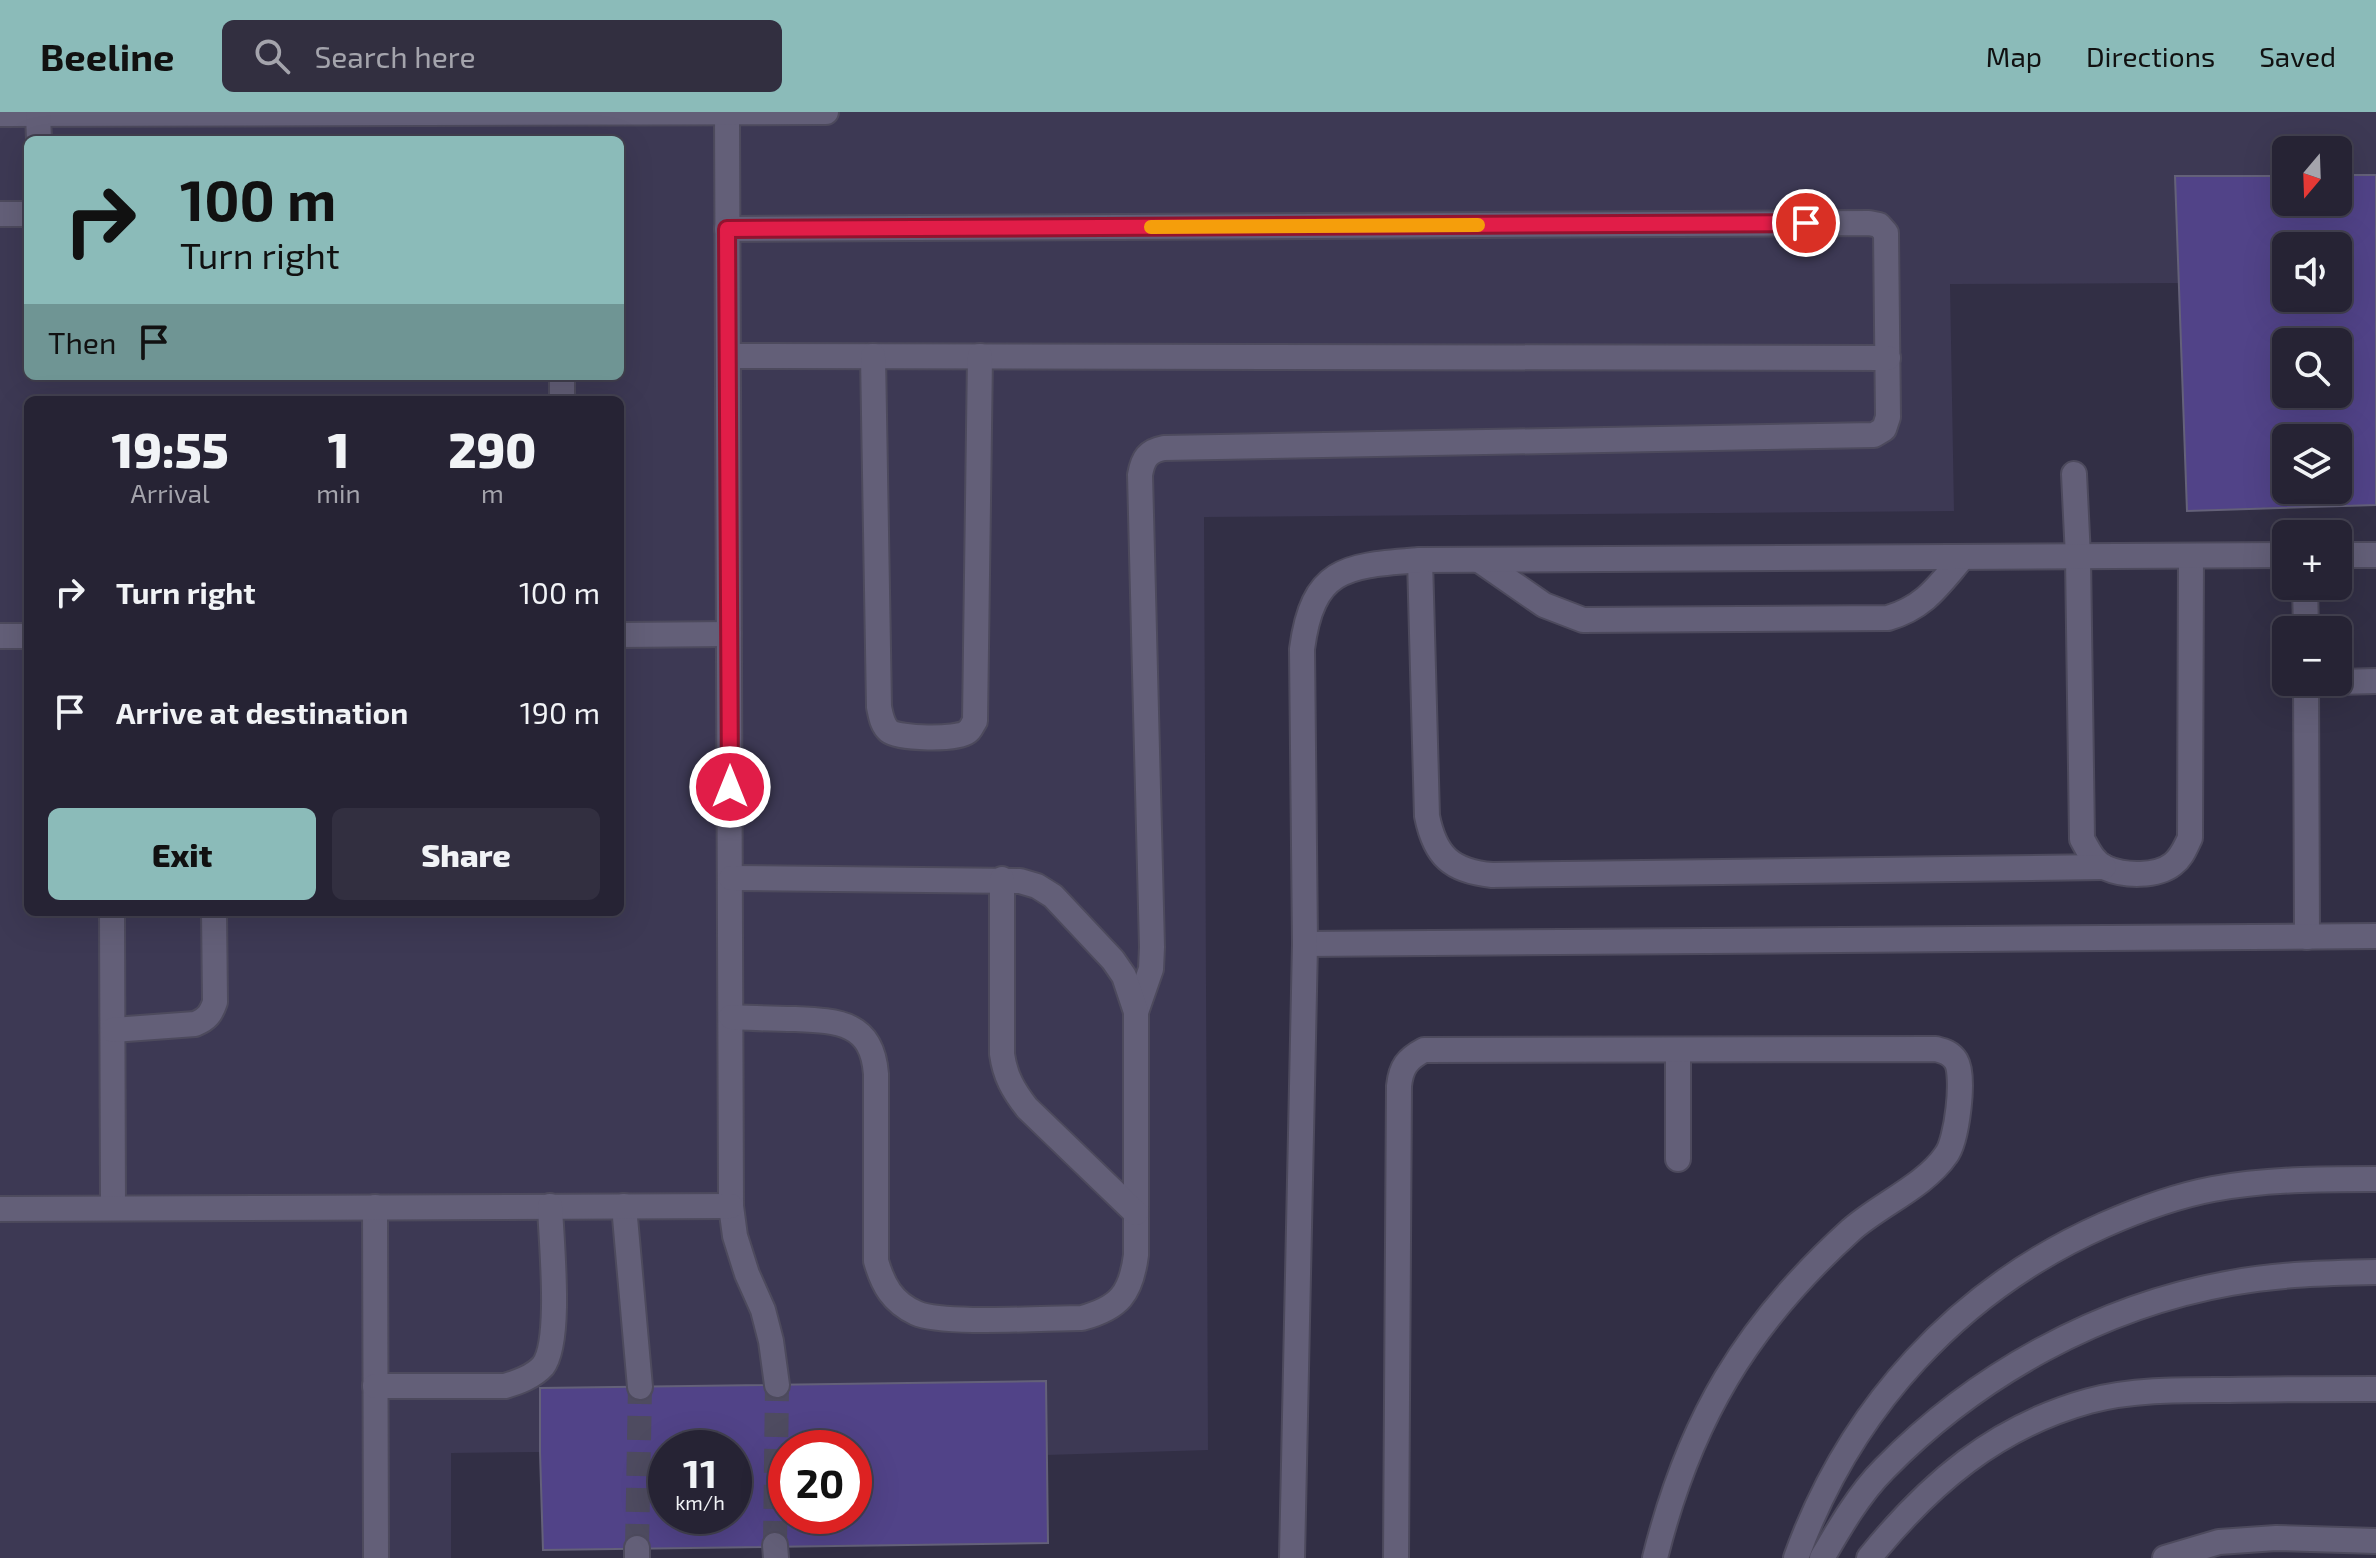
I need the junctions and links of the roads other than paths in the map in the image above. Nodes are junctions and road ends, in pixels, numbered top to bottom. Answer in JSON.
{"nodes":[{"id":1,"x":826,"y":112,"type":"edge"},
{"id":2,"x":727,"y":113,"type":"edge"},
{"id":3,"x":0,"y":114,"type":"edge"},
{"id":4,"x":38,"y":114,"type":"edge"},
{"id":5,"x":39,"y":136,"type":"edge"},
{"id":6,"x":0,"y":214,"type":"edge"},
{"id":7,"x":24,"y":214,"type":"edge"},
{"id":8,"x":727,"y":229,"type":"junction"},
{"id":9,"x":729,"y":356,"type":"junction"},
{"id":10,"x":873,"y":356,"type":"junction"},
{"id":11,"x":980,"y":356,"type":"junction"},
{"id":12,"x":1888,"y":358,"type":"junction"},
{"id":13,"x":2074,"y":474,"type":"dead end"},
{"id":14,"x":2272,"y":555,"type":"edge"},
{"id":15,"x":2352,"y":555,"type":"edge"},
{"id":16,"x":2376,"y":555,"type":"edge"},
{"id":17,"x":2191,"y":556,"type":"junction"},
{"id":18,"x":2078,"y":557,"type":"junction"},
{"id":19,"x":1962,"y":558,"type":"junction"},
{"id":20,"x":1420,"y":560,"type":"junction"},
{"id":21,"x":1479,"y":560,"type":"junction"},
{"id":22,"x":729,"y":634,"type":"junction"},
{"id":23,"x":624,"y":635,"type":"edge"},
{"id":24,"x":0,"y":636,"type":"edge"},
{"id":25,"x":24,"y":636,"type":"edge"},
{"id":26,"x":2376,"y":681,"type":"edge"},
{"id":27,"x":2352,"y":682,"type":"edge"},
{"id":28,"x":2306,"y":696,"type":"edge"},
{"id":29,"x":2104,"y":867,"type":"junction"},
{"id":30,"x":731,"y":878,"type":"junction"},
{"id":31,"x":1002,"y":879,"type":"junction"},
{"id":32,"x":112,"y":916,"type":"edge"},
{"id":33,"x":214,"y":916,"type":"edge"},
{"id":34,"x":2376,"y":936,"type":"edge"},
{"id":35,"x":2307,"y":937,"type":"junction"},
{"id":36,"x":1305,"y":944,"type":"junction"},
{"id":37,"x":1136,"y":1012,"type":"junction"},
{"id":38,"x":731,"y":1017,"type":"junction"},
{"id":39,"x":113,"y":1030,"type":"junction"},
{"id":40,"x":1678,"y":1050,"type":"junction"},
{"id":41,"x":1678,"y":1159,"type":"dead end"},
{"id":42,"x":2376,"y":1179,"type":"edge"},
{"id":43,"x":550,"y":1206,"type":"junction"},
{"id":44,"x":624,"y":1206,"type":"junction"},
{"id":45,"x":731,"y":1206,"type":"junction"},
{"id":46,"x":375,"y":1207,"type":"junction"},
{"id":47,"x":113,"y":1208,"type":"junction"},
{"id":48,"x":0,"y":1209,"type":"edge"},
{"id":49,"x":1136,"y":1213,"type":"junction"},
{"id":50,"x":2376,"y":1272,"type":"edge"},
{"id":51,"x":777,"y":1385,"type":"tunnel mouth"},
{"id":52,"x":375,"y":1386,"type":"junction"},
{"id":53,"x":640,"y":1387,"type":"tunnel mouth"},
{"id":54,"x":2376,"y":1389,"type":"edge"},
{"id":55,"x":2376,"y":1541,"type":"edge"},
{"id":56,"x":376,"y":1558,"type":"edge"},
{"id":57,"x":1292,"y":1558,"type":"edge"},
{"id":58,"x":1396,"y":1558,"type":"edge"},
{"id":59,"x":1655,"y":1558,"type":"edge"},
{"id":60,"x":1796,"y":1558,"type":"edge"},
{"id":61,"x":1822,"y":1558,"type":"edge"},
{"id":62,"x":1869,"y":1558,"type":"edge"},
{"id":63,"x":2165,"y":1558,"type":"edge"}],
"edges":[{"from":1,"to":2,"type":"street"},
{"from":2,"to":4,"type":"street"},
{"from":2,"to":8,"type":"street"},
{"from":3,"to":4,"type":"street"},
{"from":4,"to":5,"type":"street"},
{"from":6,"to":7,"type":"street"},
{"from":8,"to":9,"type":"street"},
{"from":8,"to":12,"type":"street"},
{"from":9,"to":10,"type":"street"},
{"from":9,"to":22,"type":"street"},
{"from":10,"to":11,"type":"street"},
{"from":10,"to":11,"type":"street"},
{"from":11,"to":12,"type":"street"},
{"from":12,"to":37,"type":"street"},
{"from":13,"to":18,"type":"street"},
{"from":14,"to":17,"type":"street"},
{"from":15,"to":16,"type":"street"},
{"from":17,"to":18,"type":"street"},
{"from":17,"to":29,"type":"street"},
{"from":18,"to":19,"type":"street"},
{"from":18,"to":29,"type":"street"},
{"from":19,"to":21,"type":"street"},
{"from":19,"to":21,"type":"street"},
{"from":20,"to":21,"type":"street"},
{"from":20,"to":29,"type":"street"},
{"from":20,"to":36,"type":"street"},
{"from":22,"to":23,"type":"street"},
{"from":22,"to":30,"type":"street"},
{"from":24,"to":25,"type":"street"},
{"from":26,"to":27,"type":"street"},
{"from":28,"to":35,"type":"street"},
{"from":30,"to":31,"type":"street"},
{"from":30,"to":38,"type":"street"},
{"from":31,"to":37,"type":"street"},
{"from":31,"to":49,"type":"street"},
{"from":32,"to":39,"type":"street"},
{"from":33,"to":39,"type":"street"},
{"from":34,"to":35,"type":"street"},
{"from":35,"to":36,"type":"street"},
{"from":36,"to":57,"type":"street"},
{"from":37,"to":49,"type":"street"},
{"from":38,"to":45,"type":"street"},
{"from":38,"to":49,"type":"street"},
{"from":39,"to":47,"type":"street"},
{"from":40,"to":41,"type":"street"},
{"from":40,"to":58,"type":"street"},
{"from":40,"to":59,"type":"street"},
{"from":42,"to":60,"type":"street"},
{"from":43,"to":44,"type":"street"},
{"from":43,"to":46,"type":"street"},
{"from":43,"to":52,"type":"street"},
{"from":44,"to":45,"type":"street"},
{"from":44,"to":53,"type":"street"},
{"from":45,"to":51,"type":"street"},
{"from":46,"to":47,"type":"street"},
{"from":46,"to":52,"type":"street"},
{"from":47,"to":48,"type":"street"},
{"from":50,"to":61,"type":"street"},
{"from":52,"to":56,"type":"street"},
{"from":54,"to":62,"type":"street"},
{"from":55,"to":63,"type":"street"}]}
